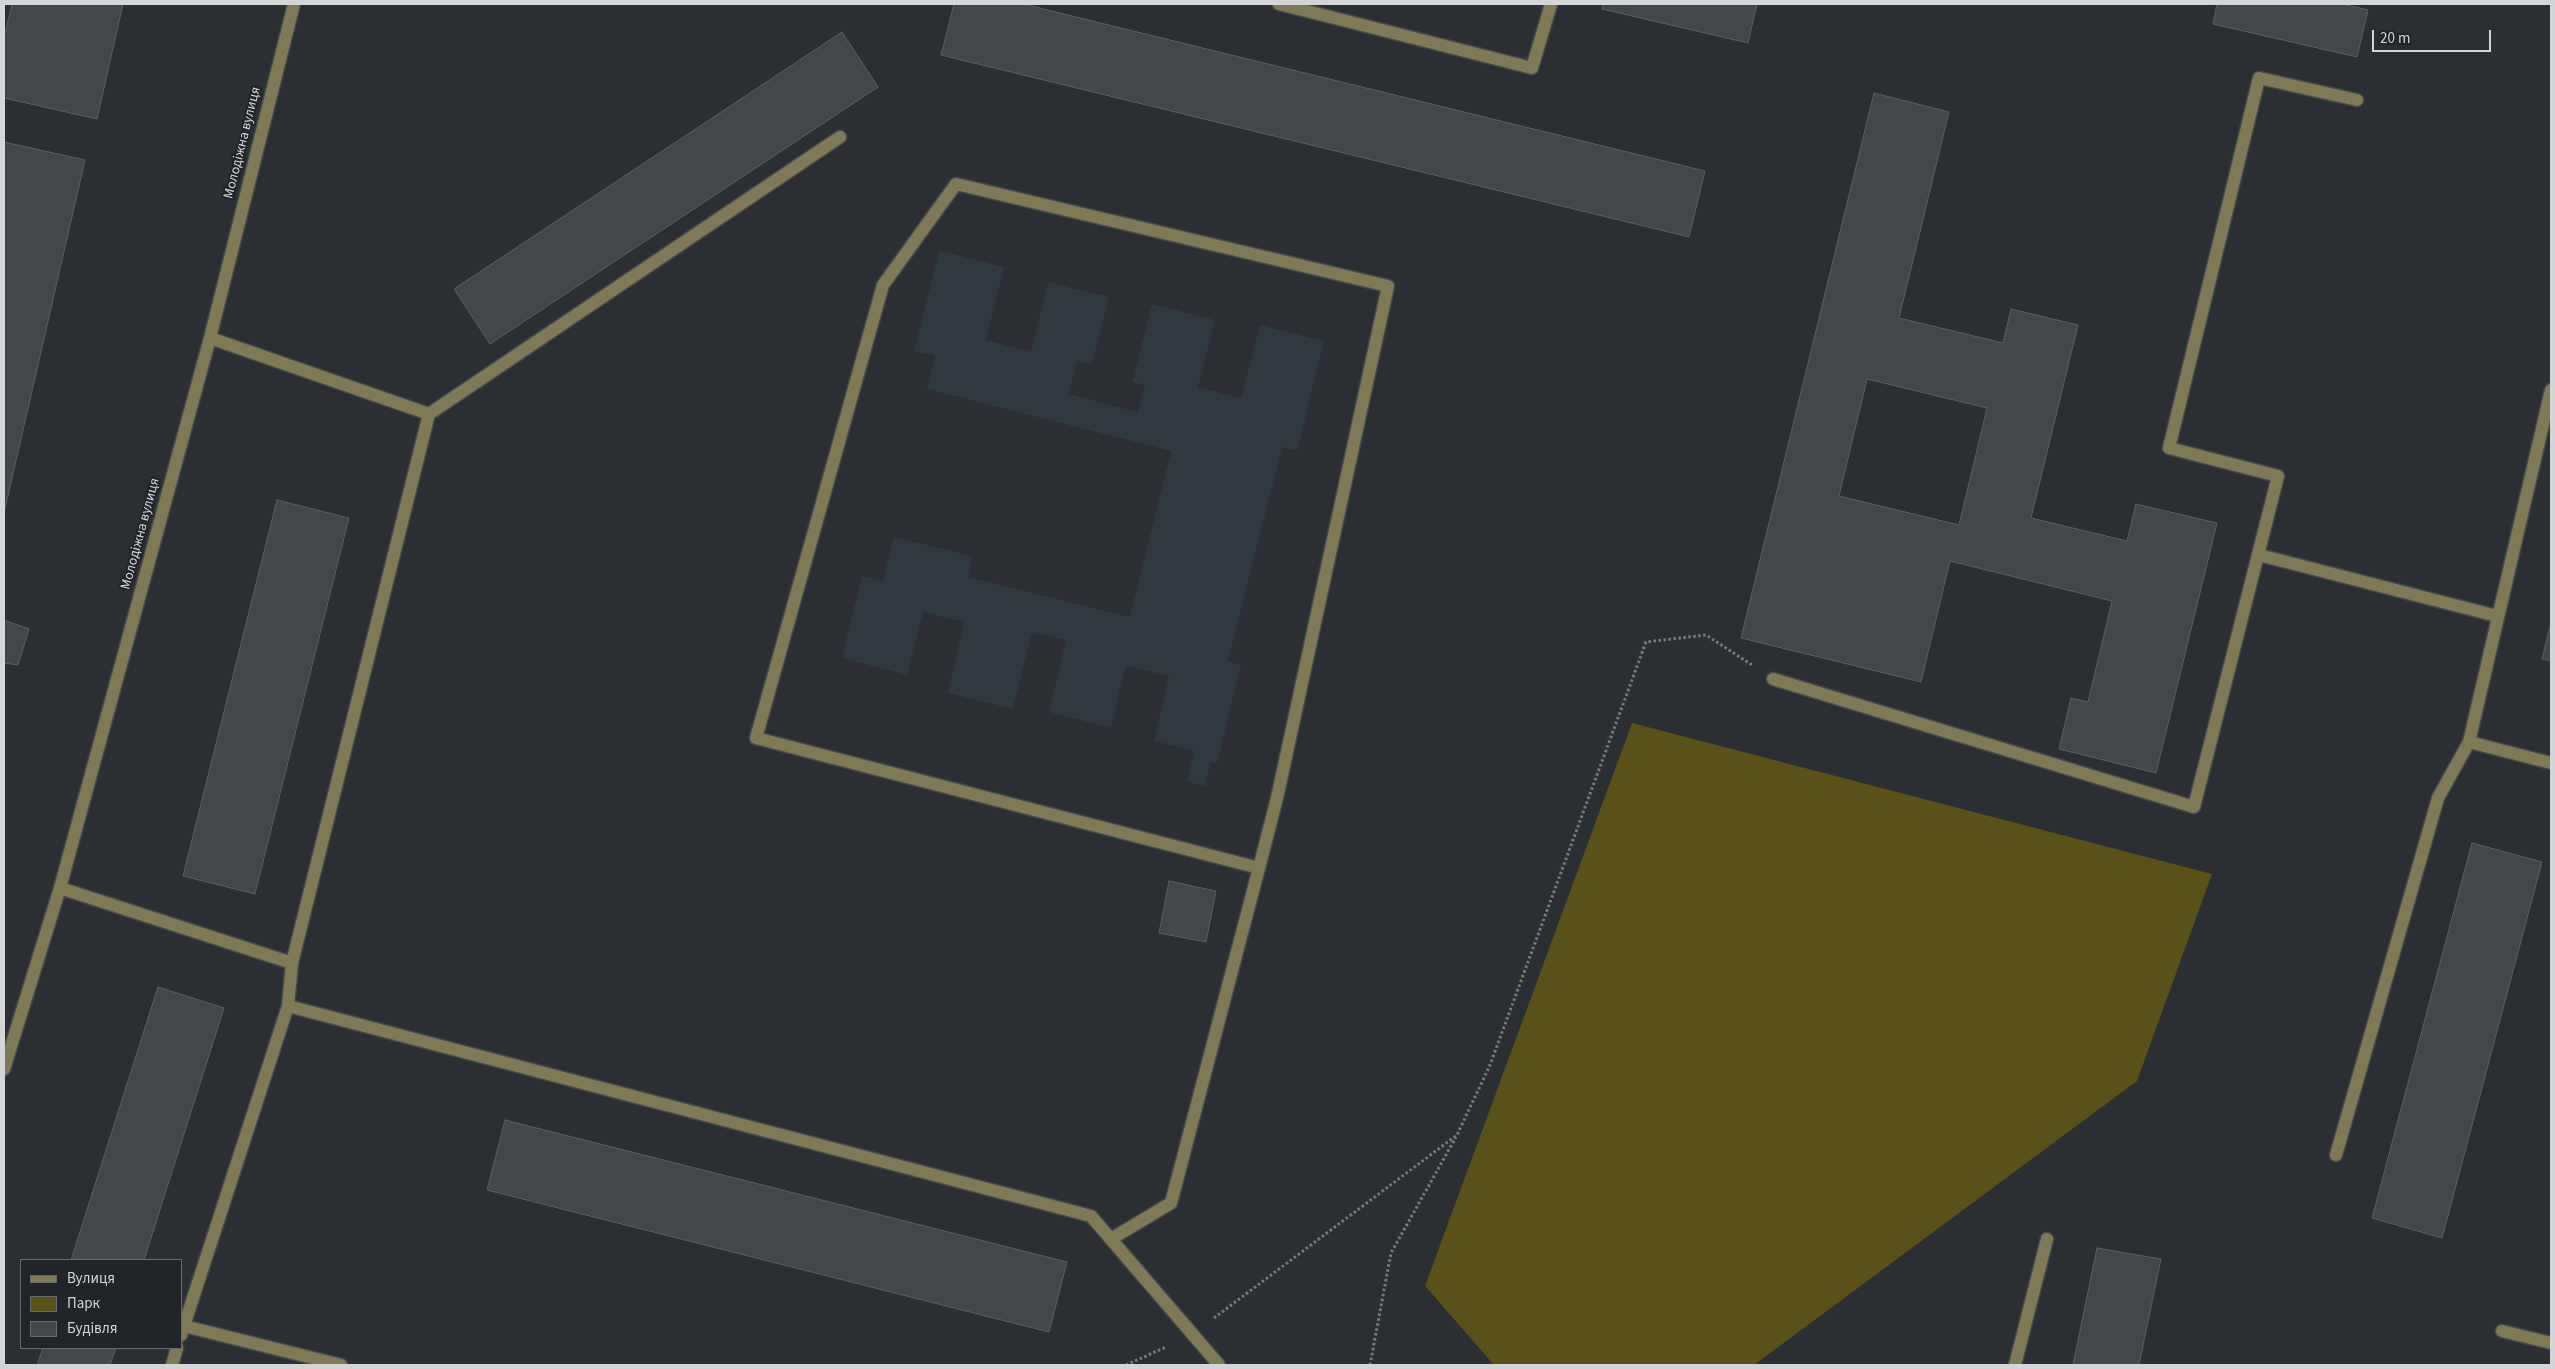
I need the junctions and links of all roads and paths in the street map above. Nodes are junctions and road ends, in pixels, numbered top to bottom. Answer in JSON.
{"nodes":[{"id":1,"x":294,"y":4,"type":"edge"},
{"id":2,"x":1279,"y":4,"type":"edge"},
{"id":3,"x":1551,"y":4,"type":"edge"},
{"id":4,"x":2357,"y":100,"type":"dead end"},
{"id":5,"x":840,"y":137,"type":"dead end"},
{"id":6,"x":210,"y":338,"type":"junction"},
{"id":7,"x":2551,"y":390,"type":"edge"},
{"id":8,"x":429,"y":414,"type":"junction"},
{"id":9,"x":2259,"y":554,"type":"junction"},
{"id":10,"x":2498,"y":616,"type":"junction"},
{"id":11,"x":1773,"y":679,"type":"joint"},
{"id":12,"x":2469,"y":742,"type":"junction"},
{"id":13,"x":2551,"y":763,"type":"edge"},
{"id":14,"x":1259,"y":868,"type":"junction"},
{"id":15,"x":60,"y":888,"type":"junction"},
{"id":16,"x":292,"y":963,"type":"junction"},
{"id":17,"x":288,"y":1006,"type":"junction"},
{"id":18,"x":4,"y":1069,"type":"edge"},
{"id":19,"x":1457,"y":1135,"type":"junction"},
{"id":20,"x":2336,"y":1155,"type":"dead end"},
{"id":21,"x":1111,"y":1239,"type":"junction"},
{"id":22,"x":2047,"y":1239,"type":"dead end"},
{"id":23,"x":183,"y":1330,"type":"edge"},
{"id":24,"x":2502,"y":1331,"type":"dead end"},
{"id":25,"x":1193,"y":1335,"type":"junction"},
{"id":26,"x":2551,"y":1343,"type":"edge"},
{"id":27,"x":177,"y":1349,"type":"edge"},
{"id":28,"x":172,"y":1365,"type":"edge"},
{"id":29,"x":341,"y":1365,"type":"edge"},
{"id":30,"x":1126,"y":1365,"type":"edge"},
{"id":31,"x":1219,"y":1365,"type":"edge"},
{"id":32,"x":1370,"y":1365,"type":"edge"},
{"id":33,"x":2015,"y":1365,"type":"edge"}],
"edges":[{"from":1,"to":6,"type":"street","name":"Молодіжна вулиця"},
{"from":2,"to":3,"type":"street"},
{"from":4,"to":9,"type":"street"},
{"from":5,"to":8,"type":"street"},
{"from":6,"to":8,"type":"street"},
{"from":6,"to":15,"type":"street","name":"Молодіжна вулиця"},
{"from":7,"to":10,"type":"street"},
{"from":8,"to":16,"type":"street"},
{"from":9,"to":10,"type":"street"},
{"from":9,"to":11,"type":"street"},
{"from":10,"to":12,"type":"street"},
{"from":11,"to":19,"type":"path"},
{"from":12,"to":13,"type":"street"},
{"from":12,"to":20,"type":"street"},
{"from":14,"to":14,"type":"street"},
{"from":14,"to":21,"type":"street"},
{"from":15,"to":16,"type":"street"},
{"from":15,"to":18,"type":"street","name":"Молодіжна вулиця"},
{"from":16,"to":17,"type":"street"},
{"from":17,"to":21,"type":"street"},
{"from":17,"to":23,"type":"street"},
{"from":19,"to":25,"type":"path"},
{"from":19,"to":32,"type":"path"},
{"from":21,"to":25,"type":"street"},
{"from":22,"to":33,"type":"street"},
{"from":23,"to":29,"type":"street"},
{"from":24,"to":26,"type":"street"},
{"from":25,"to":30,"type":"path"},
{"from":25,"to":31,"type":"street"},
{"from":27,"to":28,"type":"street"}]}
